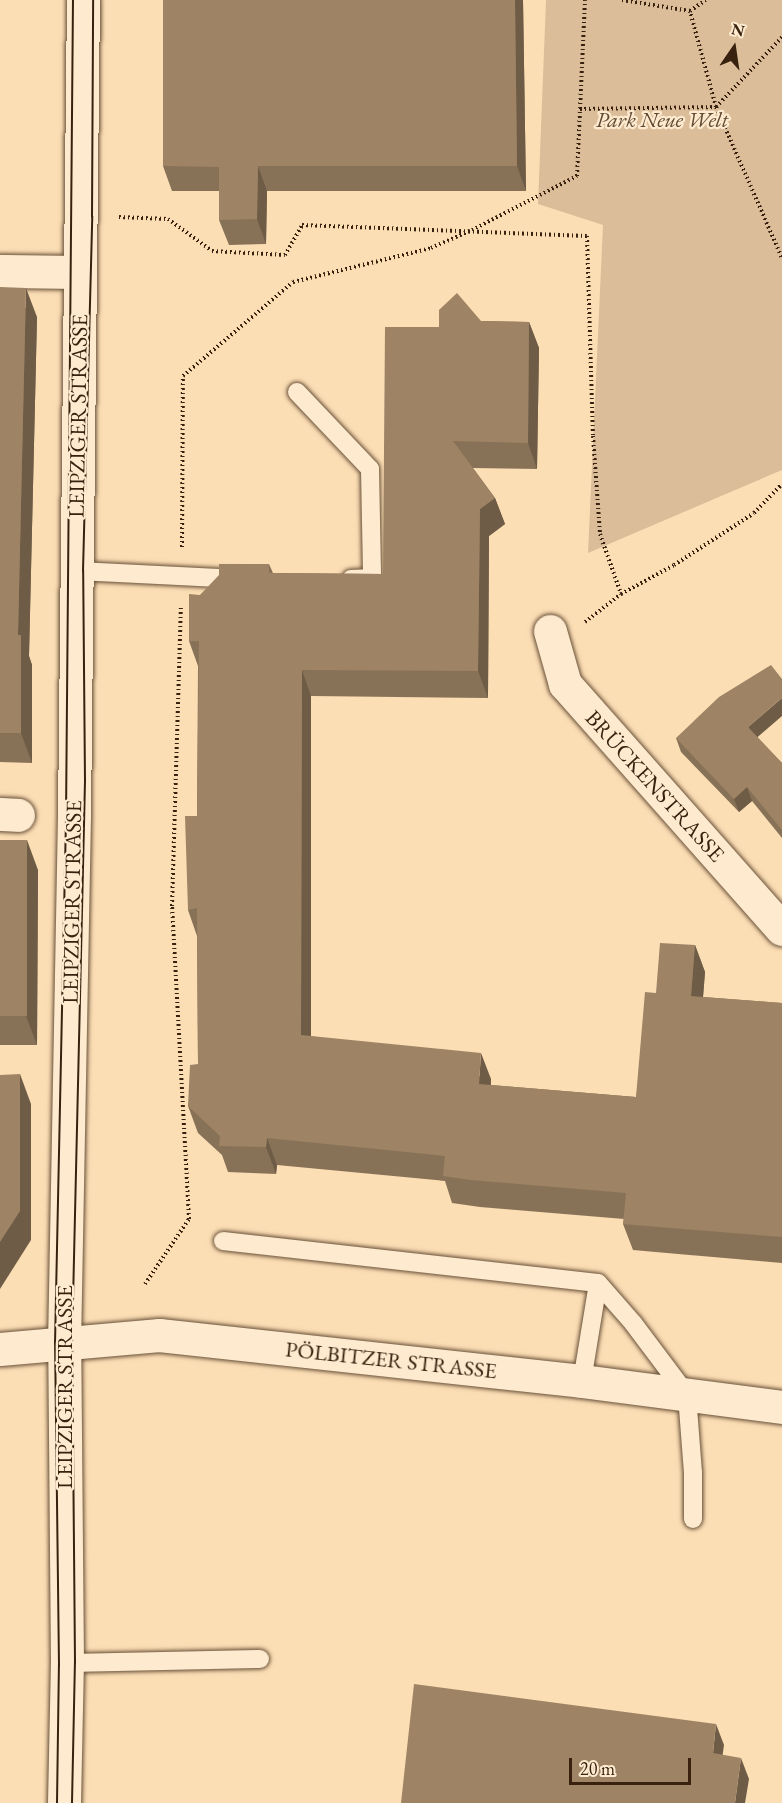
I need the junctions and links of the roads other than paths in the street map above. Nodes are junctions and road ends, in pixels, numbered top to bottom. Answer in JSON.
{"nodes":[{"id":1,"x":83,"y":0,"type":"edge"},
{"id":2,"x":0,"y":271,"type":"edge"},
{"id":3,"x":80,"y":272,"type":"junction"},
{"id":4,"x":297,"y":392,"type":"dead end"},
{"id":5,"x":77,"y":571,"type":"junction"},
{"id":6,"x":258,"y":579,"type":"edge"},
{"id":7,"x":328,"y":579,"type":"edge"},
{"id":8,"x":550,"y":631,"type":"road end"},
{"id":9,"x":782,"y":929,"type":"edge"},
{"id":10,"x":224,"y":1241,"type":"dead end"},
{"id":11,"x":597,"y":1283,"type":"junction"},
{"id":12,"x":64,"y":1345,"type":"junction"},
{"id":13,"x":0,"y":1350,"type":"edge"},
{"id":14,"x":582,"y":1381,"type":"junction"},
{"id":15,"x":687,"y":1395,"type":"junction"},
{"id":16,"x":782,"y":1407,"type":"edge"},
{"id":17,"x":693,"y":1519,"type":"dead end"},
{"id":18,"x":260,"y":1659,"type":"dead end"},
{"id":19,"x":67,"y":1663,"type":"junction"},
{"id":20,"x":64,"y":1803,"type":"edge"}],
"edges":[{"from":1,"to":3,"type":"street","name":"LEIPZIGER STRASSE"},
{"from":2,"to":3,"type":"street"},
{"from":3,"to":5,"type":"street","name":"LEIPZIGER STRASSE"},
{"from":4,"to":7,"type":"lane"},
{"from":5,"to":6,"type":"lane"},
{"from":5,"to":12,"type":"street","name":"LEIPZIGER STRASSE"},
{"from":8,"to":9,"type":"street","name":"BRÜCKENSTRASSE"},
{"from":10,"to":11,"type":"lane"},
{"from":11,"to":14,"type":"lane"},
{"from":11,"to":15,"type":"lane"},
{"from":12,"to":13,"type":"street","name":"PÖLBITZER STRASSE"},
{"from":12,"to":14,"type":"street","name":"PÖLBITZER STRASSE"},
{"from":12,"to":19,"type":"street","name":"LEIPZIGER STRASSE"},
{"from":14,"to":15,"type":"street","name":"PÖLBITZER STRASSE"},
{"from":15,"to":16,"type":"street","name":"PÖLBITZER STRASSE"},
{"from":15,"to":17,"type":"lane"},
{"from":18,"to":19,"type":"lane"},
{"from":19,"to":20,"type":"street","name":"LEIPZIGER STRASSE"}]}
